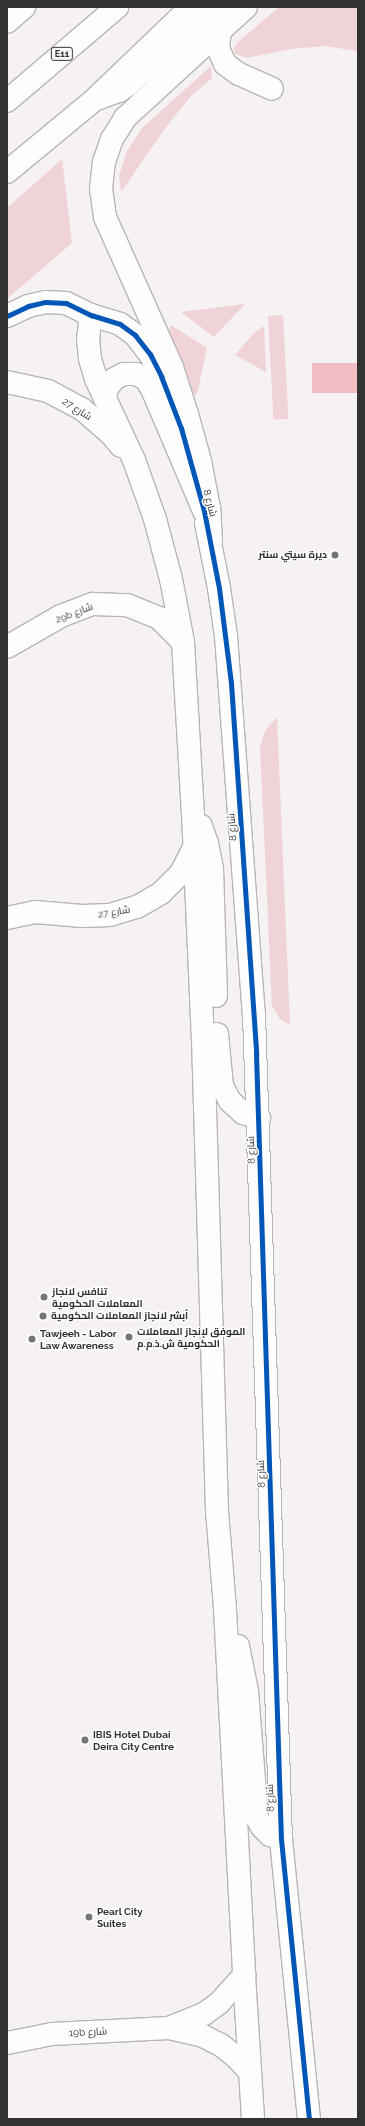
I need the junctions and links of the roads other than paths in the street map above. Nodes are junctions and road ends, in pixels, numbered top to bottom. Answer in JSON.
{"nodes":[{"id":1,"x":24,"y":7,"type":"edge"},
{"id":2,"x":117,"y":7,"type":"edge"},
{"id":3,"x":191,"y":7,"type":"edge"},
{"id":4,"x":218,"y":7,"type":"edge"},
{"id":5,"x":246,"y":7,"type":"edge"},
{"id":6,"x":7,"y":22,"type":"edge"},
{"id":7,"x":220,"y":31,"type":"junction"},
{"id":8,"x":272,"y":89,"type":"dead end"},
{"id":9,"x":94,"y":100,"type":"junction"},
{"id":10,"x":7,"y":101,"type":"edge"},
{"id":11,"x":7,"y":172,"type":"edge"},
{"id":12,"x":91,"y":315,"type":"junction"},
{"id":13,"x":7,"y":316,"type":"edge"},
{"id":14,"x":7,"y":382,"type":"edge"},
{"id":15,"x":105,"y":399,"type":"junction"},
{"id":16,"x":134,"y":460,"type":"junction"},
{"id":17,"x":204,"y":511,"type":"junction"},
{"id":18,"x":211,"y":541,"type":"junction"},
{"id":19,"x":183,"y":642,"type":"junction"},
{"id":20,"x":7,"y":647,"type":"edge"},
{"id":21,"x":194,"y":813,"type":"junction"},
{"id":22,"x":194,"y":848,"type":"junction"},
{"id":23,"x":7,"y":918,"type":"edge"},
{"id":24,"x":259,"y":1118,"type":"junction"},
{"id":25,"x":226,"y":1609,"type":"junction"},
{"id":26,"x":281,"y":1839,"type":"junction"},
{"id":27,"x":244,"y":1975,"type":"junction"},
{"id":28,"x":169,"y":2028,"type":"junction"},
{"id":29,"x":7,"y":2043,"type":"edge"},
{"id":30,"x":250,"y":2072,"type":"junction"},
{"id":31,"x":253,"y":2119,"type":"edge"},
{"id":32,"x":309,"y":2119,"type":"edge"}],
"edges":[{"from":1,"to":6,"type":"main road"},
{"from":2,"to":10,"type":"main road","number":"E11"},
{"from":3,"to":9,"type":"main road"},
{"from":4,"to":9,"type":"main road"},
{"from":5,"to":7,"type":"main road"},
{"from":7,"to":8,"type":"main road"},
{"from":7,"to":18,"type":"main road"},
{"from":9,"to":11,"type":"main road"},
{"from":12,"to":13,"type":"main road","name":"شارع 8"},
{"from":12,"to":15,"type":"main road"},
{"from":12,"to":17,"type":"main road","name":"شارع 8"},
{"from":14,"to":16,"type":"main road","name":"شارع 27"},
{"from":15,"to":16,"type":"main road"},
{"from":15,"to":17,"type":"main road"},
{"from":16,"to":19,"type":"main road"},
{"from":17,"to":18,"type":"main road","name":"شارع 8"},
{"from":18,"to":24,"type":"main road","name":"شارع 8"},
{"from":19,"to":20,"type":"main road","name":"29b شارع"},
{"from":19,"to":21,"type":"main road"},
{"from":21,"to":22,"type":"main road"},
{"from":21,"to":24,"type":"main road"},
{"from":22,"to":23,"type":"main road","name":"شارع 27"},
{"from":22,"to":25,"type":"main road"},
{"from":24,"to":26,"type":"main road","name":"شارع 8"},
{"from":25,"to":26,"type":"main road"},
{"from":25,"to":27,"type":"main road"},
{"from":26,"to":32,"type":"main road","name":"شارع 8"},
{"from":27,"to":28,"type":"main road","name":"19b شارع"},
{"from":27,"to":30,"type":"main road"},
{"from":28,"to":29,"type":"main road","name":"19b شارع"},
{"from":28,"to":30,"type":"main road","name":"19b شارع"},
{"from":30,"to":31,"type":"main road"}]}
